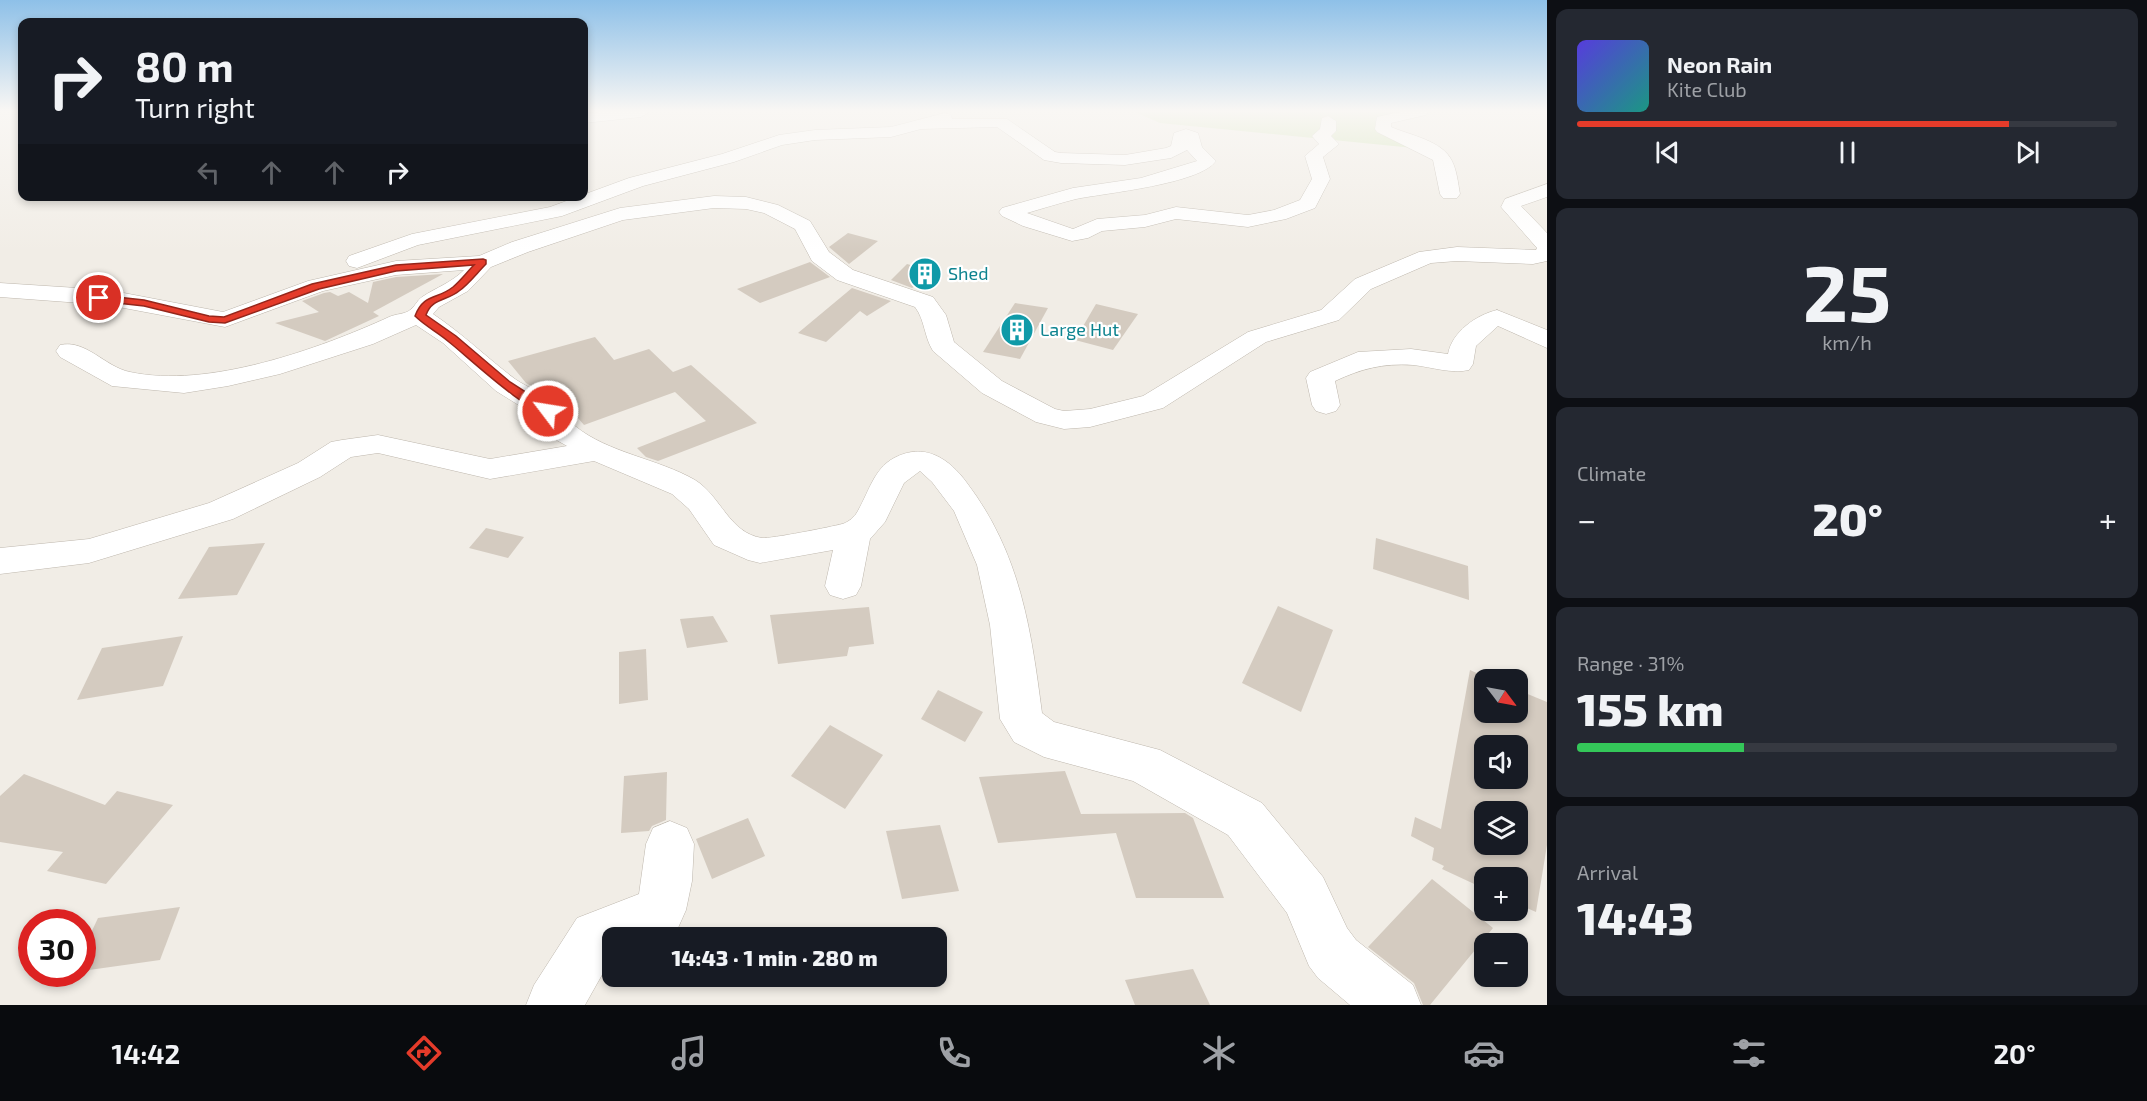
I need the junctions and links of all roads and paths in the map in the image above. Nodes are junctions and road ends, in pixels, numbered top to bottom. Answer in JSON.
{"nodes":[{"id":1,"x":728,"y":159,"type":"edge"},
{"id":2,"x":1090,"y":159,"type":"edge"},
{"id":3,"x":1133,"y":159,"type":"edge"},
{"id":4,"x":1205,"y":159,"type":"edge"},
{"id":5,"x":1315,"y":159,"type":"edge"},
{"id":6,"x":1443,"y":159,"type":"edge"},
{"id":7,"x":1547,"y":190,"type":"edge"},
{"id":8,"x":1450,"y":194,"type":"dead end"},
{"id":9,"x":588,"y":200,"type":"edge"},
{"id":10,"x":585,"y":201,"type":"edge"},
{"id":11,"x":1547,"y":246,"type":"edge"},
{"id":12,"x":1547,"y":250,"type":"edge"},
{"id":13,"x":483,"y":262,"type":"junction"},
{"id":14,"x":0,"y":290,"type":"edge"},
{"id":15,"x":420,"y":316,"type":"junction"},
{"id":16,"x":209,"y":319,"type":"junction"},
{"id":17,"x":1547,"y":340,"type":"edge"},
{"id":18,"x":69,"y":351,"type":"dead end"},
{"id":19,"x":1326,"y":405,"type":"dead end"},
{"id":20,"x":597,"y":451,"type":"junction"},
{"id":21,"x":854,"y":534,"type":"junction"},
{"id":22,"x":0,"y":561,"type":"edge"},
{"id":23,"x":843,"y":586,"type":"dead end"},
{"id":24,"x":670,"y":844,"type":"dead end"},
{"id":25,"x":554,"y":1005,"type":"edge"},
{"id":26,"x":1393,"y":1005,"type":"edge"}],
"edges":[{"from":1,"to":9,"type":"street"},
{"from":2,"to":3,"type":"street"},
{"from":4,"to":5,"type":"street"},
{"from":6,"to":8,"type":"street"},
{"from":7,"to":11,"type":"street"},
{"from":10,"to":16,"type":"street"},
{"from":12,"to":13,"type":"street"},
{"from":13,"to":15,"type":"street"},
{"from":13,"to":16,"type":"street"},
{"from":14,"to":16,"type":"street"},
{"from":15,"to":18,"type":"street"},
{"from":15,"to":20,"type":"street"},
{"from":17,"to":19,"type":"street"},
{"from":20,"to":21,"type":"street"},
{"from":20,"to":22,"type":"street"},
{"from":21,"to":23,"type":"street"},
{"from":21,"to":26,"type":"street"},
{"from":24,"to":25,"type":"street"}]}
